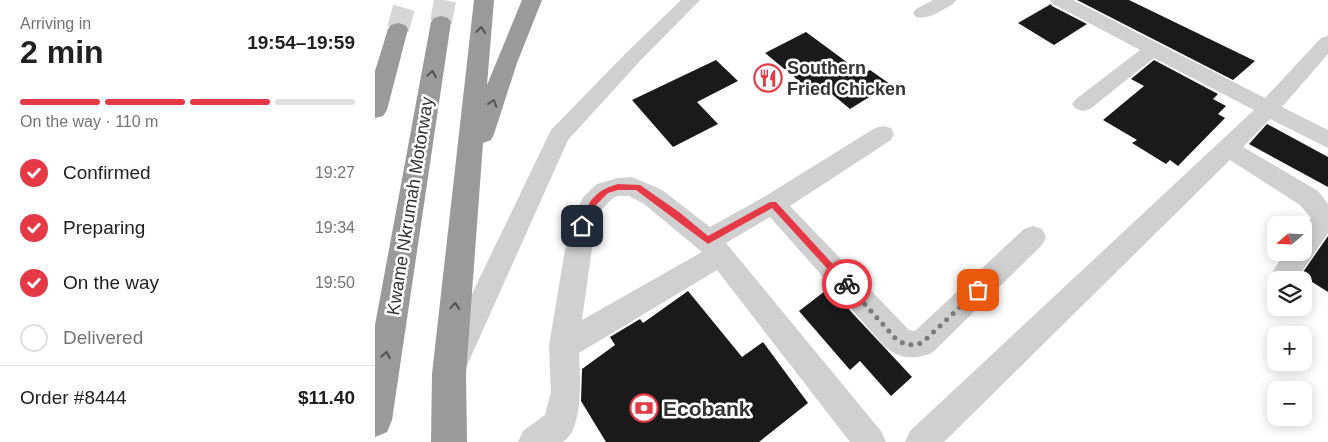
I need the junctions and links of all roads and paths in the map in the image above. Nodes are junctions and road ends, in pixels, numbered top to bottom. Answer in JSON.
{"nodes":[{"id":1,"x":484,"y":0,"type":"edge"},
{"id":2,"x":532,"y":0,"type":"edge"},
{"id":3,"x":691,"y":0,"type":"edge"},
{"id":4,"x":947,"y":0,"type":"edge"},
{"id":5,"x":1059,"y":0,"type":"edge"},
{"id":6,"x":922,"y":13,"type":"dead end"},
{"id":7,"x":441,"y":22,"type":"tunnel mouth"},
{"id":8,"x":398,"y":29,"type":"tunnel mouth"},
{"id":9,"x":1328,"y":42,"type":"edge"},
{"id":10,"x":1153,"y":49,"type":"junction"},
{"id":11,"x":1083,"y":104,"type":"dead end"},
{"id":12,"x":1268,"y":108,"type":"junction"},
{"id":13,"x":375,"y":110,"type":"edge"},
{"id":14,"x":883,"y":134,"type":"dead end"},
{"id":15,"x":1328,"y":140,"type":"edge"},
{"id":16,"x":1228,"y":148,"type":"junction"},
{"id":17,"x":466,"y":183,"type":"junction"},
{"id":18,"x":773,"y":204,"type":"junction"},
{"id":19,"x":1313,"y":235,"type":"edge"},
{"id":20,"x":1033,"y":237,"type":"dead end"},
{"id":21,"x":714,"y":248,"type":"junction"},
{"id":22,"x":564,"y":346,"type":"junction"},
{"id":23,"x":449,"y":374,"type":"junction"},
{"id":24,"x":375,"y":420,"type":"edge"},
{"id":25,"x":449,"y":442,"type":"edge"},
{"id":26,"x":535,"y":442,"type":"edge"},
{"id":27,"x":870,"y":442,"type":"edge"},
{"id":28,"x":921,"y":442,"type":"edge"}],
"edges":[{"from":17,"to":1,"type":"highway","one_way":true},
{"from":17,"to":2,"type":"highway","one_way":true},
{"from":3,"to":23,"type":"lane"},
{"from":4,"to":6,"type":"lane"},
{"from":5,"to":10,"type":"lane"},
{"from":24,"to":7,"type":"highway","name":"Kwame Nkrumah Motorway","one_way":true},
{"from":8,"to":13,"type":"highway"},
{"from":9,"to":12,"type":"lane"},
{"from":10,"to":11,"type":"lane"},
{"from":10,"to":12,"type":"lane"},
{"from":12,"to":15,"type":"lane"},
{"from":12,"to":16,"type":"lane"},
{"from":14,"to":18,"type":"lane"},
{"from":16,"to":19,"type":"lane"},
{"from":16,"to":28,"type":"lane"},
{"from":23,"to":17,"type":"highway","one_way":true},
{"from":18,"to":20,"type":"lane"},
{"from":18,"to":21,"type":"lane"},
{"from":21,"to":22,"type":"lane"},
{"from":21,"to":22,"type":"lane"},
{"from":21,"to":27,"type":"lane"},
{"from":22,"to":26,"type":"lane"},
{"from":23,"to":25,"type":"highway"}]}
